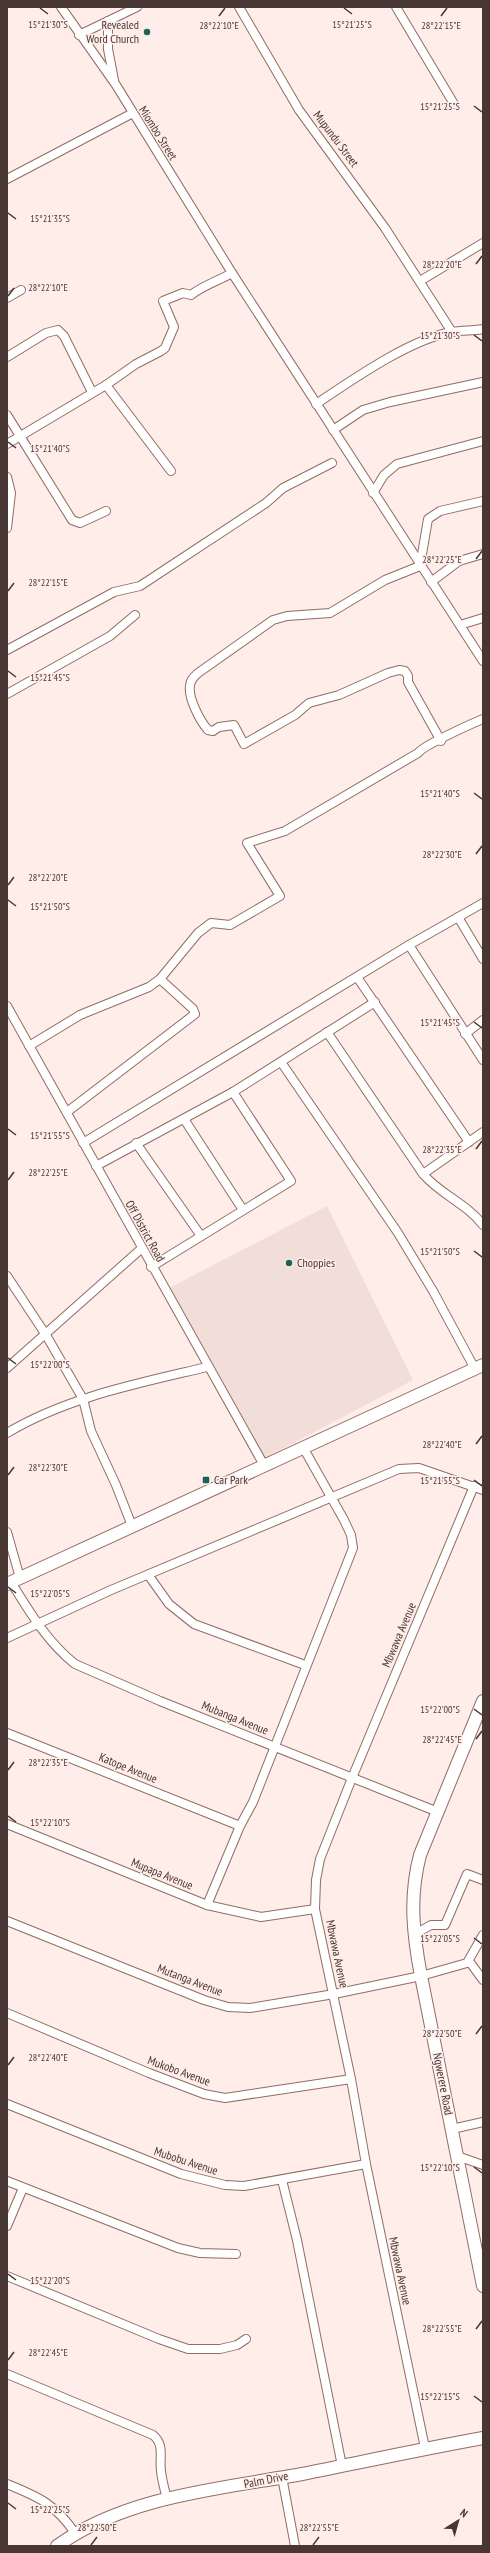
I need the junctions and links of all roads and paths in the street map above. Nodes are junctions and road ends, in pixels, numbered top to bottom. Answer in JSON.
{"nodes":[{"id":1,"x":61,"y":7,"type":"edge"},
{"id":2,"x":137,"y":7,"type":"edge"},
{"id":3,"x":239,"y":7,"type":"edge"},
{"id":4,"x":396,"y":7,"type":"edge"},
{"id":5,"x":108,"y":21,"type":"junction"},
{"id":6,"x":79,"y":35,"type":"junction"},
{"id":7,"x":116,"y":85,"type":"junction"},
{"id":8,"x":454,"y":104,"type":"dead end"},
{"id":9,"x":132,"y":114,"type":"junction"},
{"id":10,"x":7,"y":179,"type":"edge"},
{"id":11,"x":483,"y":243,"type":"edge"},
{"id":12,"x":232,"y":273,"type":"junction"},
{"id":13,"x":420,"y":282,"type":"junction"},
{"id":14,"x":21,"y":290,"type":"dead end"},
{"id":15,"x":7,"y":298,"type":"edge"},
{"id":16,"x":483,"y":329,"type":"edge"},
{"id":17,"x":452,"y":332,"type":"junction"},
{"id":18,"x":7,"y":357,"type":"edge"},
{"id":19,"x":483,"y":382,"type":"edge"},
{"id":20,"x":106,"y":385,"type":"junction"},
{"id":21,"x":92,"y":392,"type":"junction"},
{"id":22,"x":316,"y":404,"type":"junction"},
{"id":23,"x":7,"y":415,"type":"edge"},
{"id":24,"x":333,"y":430,"type":"junction"},
{"id":25,"x":21,"y":434,"type":"junction"},
{"id":26,"x":483,"y":441,"type":"edge"},
{"id":27,"x":7,"y":444,"type":"edge"},
{"id":28,"x":332,"y":463,"type":"dead end"},
{"id":29,"x":171,"y":471,"type":"dead end"},
{"id":30,"x":7,"y":477,"type":"edge"},
{"id":31,"x":373,"y":493,"type":"junction"},
{"id":32,"x":483,"y":500,"type":"edge"},
{"id":33,"x":106,"y":511,"type":"dead end"},
{"id":34,"x":7,"y":528,"type":"edge"},
{"id":35,"x":483,"y":554,"type":"edge"},
{"id":36,"x":420,"y":566,"type":"junction"},
{"id":37,"x":431,"y":582,"type":"junction"},
{"id":38,"x":135,"y":615,"type":"dead end"},
{"id":39,"x":483,"y":618,"type":"edge"},
{"id":40,"x":460,"y":625,"type":"junction"},
{"id":41,"x":7,"y":650,"type":"edge"},
{"id":42,"x":483,"y":661,"type":"edge"},
{"id":43,"x":7,"y":694,"type":"edge"},
{"id":44,"x":483,"y":719,"type":"edge"},
{"id":45,"x":441,"y":741,"type":"junction"},
{"id":46,"x":483,"y":903,"type":"edge"},
{"id":47,"x":458,"y":917,"type":"junction"},
{"id":48,"x":409,"y":945,"type":"junction"},
{"id":49,"x":483,"y":959,"type":"edge"},
{"id":50,"x":357,"y":977,"type":"junction"},
{"id":51,"x":160,"y":979,"type":"junction"},
{"id":52,"x":375,"y":1002,"type":"junction"},
{"id":53,"x":7,"y":1006,"type":"edge"},
{"id":54,"x":483,"y":1020,"type":"edge"},
{"id":55,"x":327,"y":1032,"type":"junction"},
{"id":56,"x":465,"y":1034,"type":"junction"},
{"id":57,"x":30,"y":1046,"type":"junction"},
{"id":58,"x":483,"y":1060,"type":"edge"},
{"id":59,"x":280,"y":1062,"type":"junction"},
{"id":60,"x":233,"y":1092,"type":"junction"},
{"id":61,"x":67,"y":1112,"type":"junction"},
{"id":62,"x":184,"y":1119,"type":"junction"},
{"id":63,"x":483,"y":1132,"type":"edge"},
{"id":64,"x":469,"y":1142,"type":"junction"},
{"id":65,"x":83,"y":1143,"type":"junction"},
{"id":66,"x":136,"y":1143,"type":"junction"},
{"id":67,"x":96,"y":1166,"type":"junction"},
{"id":68,"x":423,"y":1174,"type":"junction"},
{"id":69,"x":243,"y":1210,"type":"junction"},
{"id":70,"x":483,"y":1225,"type":"edge"},
{"id":71,"x":201,"y":1236,"type":"junction"},
{"id":72,"x":142,"y":1249,"type":"junction"},
{"id":73,"x":151,"y":1267,"type":"junction"},
{"id":74,"x":7,"y":1276,"type":"edge"},
{"id":75,"x":46,"y":1336,"type":"junction"},
{"id":76,"x":207,"y":1367,"type":"junction"},
{"id":77,"x":479,"y":1367,"type":"edge"},
{"id":78,"x":7,"y":1368,"type":"edge"},
{"id":79,"x":83,"y":1399,"type":"junction"},
{"id":80,"x":7,"y":1433,"type":"edge"},
{"id":81,"x":304,"y":1449,"type":"junction"},
{"id":82,"x":265,"y":1467,"type":"junction"},
{"id":83,"x":474,"y":1486,"type":"junction"},
{"id":84,"x":483,"y":1490,"type":"edge"},
{"id":85,"x":329,"y":1497,"type":"junction"},
{"id":86,"x":132,"y":1526,"type":"junction"},
{"id":87,"x":7,"y":1532,"type":"edge"},
{"id":88,"x":149,"y":1576,"type":"junction"},
{"id":89,"x":13,"y":1581,"type":"edge"},
{"id":90,"x":37,"y":1624,"type":"junction"},
{"id":91,"x":7,"y":1638,"type":"edge"},
{"id":92,"x":305,"y":1665,"type":"junction"},
{"id":93,"x":483,"y":1701,"type":"edge"},
{"id":94,"x":7,"y":1732,"type":"edge"},
{"id":95,"x":274,"y":1747,"type":"junction"},
{"id":96,"x":352,"y":1778,"type":"junction"},
{"id":97,"x":438,"y":1812,"type":"junction"},
{"id":98,"x":7,"y":1824,"type":"edge"},
{"id":99,"x":240,"y":1826,"type":"junction"},
{"id":100,"x":483,"y":1880,"type":"edge"},
{"id":101,"x":207,"y":1905,"type":"junction"},
{"id":102,"x":315,"y":1909,"type":"junction"},
{"id":103,"x":7,"y":1921,"type":"edge"},
{"id":104,"x":413,"y":1935,"type":"junction"},
{"id":105,"x":483,"y":1935,"type":"edge"},
{"id":106,"x":468,"y":1961,"type":"junction"},
{"id":107,"x":421,"y":1976,"type":"junction"},
{"id":108,"x":483,"y":1980,"type":"edge"},
{"id":109,"x":334,"y":1994,"type":"junction"},
{"id":110,"x":7,"y":2014,"type":"edge"},
{"id":111,"x":351,"y":2079,"type":"junction"},
{"id":112,"x":7,"y":2104,"type":"edge"},
{"id":113,"x":483,"y":2122,"type":"edge"},
{"id":114,"x":452,"y":2129,"type":"junction"},
{"id":115,"x":457,"y":2156,"type":"junction"},
{"id":116,"x":366,"y":2164,"type":"junction"},
{"id":117,"x":483,"y":2166,"type":"edge"},
{"id":118,"x":282,"y":2180,"type":"junction"},
{"id":119,"x":7,"y":2181,"type":"edge"},
{"id":120,"x":23,"y":2188,"type":"junction"},
{"id":121,"x":7,"y":2226,"type":"edge"},
{"id":122,"x":236,"y":2254,"type":"dead end"},
{"id":123,"x":7,"y":2276,"type":"edge"},
{"id":124,"x":483,"y":2286,"type":"edge"},
{"id":125,"x":246,"y":2340,"type":"dead end"},
{"id":126,"x":7,"y":2374,"type":"edge"},
{"id":127,"x":483,"y":2438,"type":"edge"},
{"id":128,"x":425,"y":2448,"type":"junction"},
{"id":129,"x":342,"y":2466,"type":"junction"},
{"id":130,"x":282,"y":2477,"type":"junction"},
{"id":131,"x":7,"y":2484,"type":"edge"},
{"id":132,"x":167,"y":2500,"type":"junction"},
{"id":133,"x":75,"y":2533,"type":"junction"},
{"id":134,"x":57,"y":2546,"type":"edge"},
{"id":135,"x":295,"y":2546,"type":"edge"}],
"edges":[{"from":1,"to":6,"type":"street","name":"Miombo Street"},
{"from":2,"to":5,"type":"street"},
{"from":3,"to":13,"type":"street","name":"Mupundu Street"},
{"from":4,"to":8,"type":"street"},
{"from":5,"to":6,"type":"street"},
{"from":5,"to":7,"type":"street"},
{"from":6,"to":7,"type":"street","name":"Miombo Street"},
{"from":7,"to":9,"type":"street","name":"Miombo Street"},
{"from":9,"to":10,"type":"street"},
{"from":9,"to":12,"type":"street","name":"Miombo Street"},
{"from":11,"to":13,"type":"street"},
{"from":12,"to":20,"type":"street"},
{"from":12,"to":22,"type":"street","name":"Miombo Street"},
{"from":13,"to":17,"type":"street","name":"Mupundu Street"},
{"from":14,"to":15,"type":"street"},
{"from":16,"to":17,"type":"street"},
{"from":17,"to":22,"type":"street"},
{"from":18,"to":21,"type":"street"},
{"from":19,"to":24,"type":"street"},
{"from":20,"to":21,"type":"street"},
{"from":20,"to":29,"type":"street"},
{"from":21,"to":25,"type":"street"},
{"from":22,"to":24,"type":"street","name":"Miombo Street"},
{"from":23,"to":25,"type":"street"},
{"from":24,"to":31,"type":"street","name":"Miombo Street"},
{"from":25,"to":27,"type":"street"},
{"from":25,"to":33,"type":"street"},
{"from":26,"to":31,"type":"street"},
{"from":28,"to":41,"type":"street"},
{"from":30,"to":34,"type":"street"},
{"from":31,"to":36,"type":"street","name":"Miombo Street"},
{"from":32,"to":36,"type":"street"},
{"from":35,"to":37,"type":"street"},
{"from":36,"to":37,"type":"street","name":"Miombo Street"},
{"from":36,"to":45,"type":"street"},
{"from":37,"to":40,"type":"street","name":"Miombo Street"},
{"from":38,"to":43,"type":"street"},
{"from":39,"to":40,"type":"street"},
{"from":40,"to":42,"type":"street","name":"Miombo Street"},
{"from":44,"to":45,"type":"street"},
{"from":45,"to":51,"type":"street"},
{"from":46,"to":47,"type":"street"},
{"from":47,"to":48,"type":"street"},
{"from":47,"to":49,"type":"street"},
{"from":48,"to":50,"type":"street"},
{"from":48,"to":56,"type":"street"},
{"from":50,"to":52,"type":"street"},
{"from":50,"to":65,"type":"street"},
{"from":51,"to":57,"type":"street"},
{"from":51,"to":61,"type":"street"},
{"from":52,"to":55,"type":"street"},
{"from":52,"to":64,"type":"street"},
{"from":53,"to":57,"type":"street","name":"Off District Road"},
{"from":54,"to":56,"type":"street"},
{"from":55,"to":59,"type":"street"},
{"from":55,"to":68,"type":"street"},
{"from":56,"to":58,"type":"street"},
{"from":57,"to":61,"type":"street","name":"Off District Road"},
{"from":59,"to":60,"type":"street"},
{"from":59,"to":77,"type":"street"},
{"from":60,"to":62,"type":"street"},
{"from":60,"to":69,"type":"street"},
{"from":61,"to":65,"type":"street","name":"Off District Road"},
{"from":62,"to":66,"type":"street"},
{"from":62,"to":69,"type":"street"},
{"from":63,"to":64,"type":"street"},
{"from":64,"to":68,"type":"street"},
{"from":65,"to":67,"type":"street","name":"Off District Road"},
{"from":66,"to":67,"type":"street"},
{"from":66,"to":71,"type":"street"},
{"from":67,"to":72,"type":"street","name":"Off District Road"},
{"from":68,"to":70,"type":"street"},
{"from":69,"to":71,"type":"street"},
{"from":71,"to":73,"type":"street"},
{"from":72,"to":73,"type":"street","name":"Off District Road"},
{"from":72,"to":75,"type":"street"},
{"from":73,"to":76,"type":"street","name":"Off District Road"},
{"from":74,"to":75,"type":"street"},
{"from":75,"to":78,"type":"street"},
{"from":75,"to":79,"type":"street"},
{"from":76,"to":79,"type":"street"},
{"from":76,"to":82,"type":"street","name":"Off District Road"},
{"from":77,"to":81,"type":"street"},
{"from":79,"to":80,"type":"street"},
{"from":79,"to":86,"type":"street"},
{"from":81,"to":82,"type":"street"},
{"from":81,"to":85,"type":"street"},
{"from":82,"to":86,"type":"street"},
{"from":83,"to":84,"type":"street"},
{"from":83,"to":85,"type":"street"},
{"from":83,"to":96,"type":"street","name":"Mbwawa Avenue"},
{"from":85,"to":88,"type":"street"},
{"from":85,"to":92,"type":"street"},
{"from":86,"to":89,"type":"street"},
{"from":87,"to":89,"type":"street","name":"Mubanga Avenue"},
{"from":88,"to":90,"type":"street"},
{"from":88,"to":92,"type":"street"},
{"from":89,"to":90,"type":"street","name":"Mubanga Avenue"},
{"from":90,"to":91,"type":"street"},
{"from":90,"to":95,"type":"street","name":"Mubanga Avenue"},
{"from":92,"to":95,"type":"street"},
{"from":93,"to":97,"type":"street","name":"Ngwerere Road"},
{"from":94,"to":99,"type":"street","name":"Katope Avenue"},
{"from":95,"to":96,"type":"street","name":"Mubanga Avenue"},
{"from":95,"to":99,"type":"street"},
{"from":96,"to":97,"type":"street","name":"Mubanga Avenue"},
{"from":96,"to":102,"type":"street","name":"Mbwawa Avenue"},
{"from":97,"to":104,"type":"street","name":"Ngwerere Road"},
{"from":98,"to":101,"type":"street","name":"Mupapa Avenue"},
{"from":99,"to":101,"type":"street"},
{"from":100,"to":104,"type":"street"},
{"from":101,"to":102,"type":"street","name":"Mupapa Avenue"},
{"from":102,"to":109,"type":"street","name":"Mbwawa Avenue"},
{"from":103,"to":109,"type":"street","name":"Mutanga Avenue"},
{"from":104,"to":107,"type":"street","name":"Ngwerere Road"},
{"from":105,"to":106,"type":"street"},
{"from":106,"to":107,"type":"street","name":"Mutanga Avenue"},
{"from":106,"to":108,"type":"street"},
{"from":107,"to":109,"type":"street","name":"Mutanga Avenue"},
{"from":107,"to":114,"type":"street","name":"Ngwerere Road"},
{"from":109,"to":111,"type":"street","name":"Mbwawa Avenue"},
{"from":110,"to":111,"type":"street","name":"Mukobo Avenue"},
{"from":111,"to":116,"type":"street","name":"Mbwawa Avenue"},
{"from":112,"to":118,"type":"street","name":"Mubobu Avenue"},
{"from":113,"to":114,"type":"street"},
{"from":114,"to":115,"type":"street","name":"Ngwerere Road"},
{"from":115,"to":117,"type":"street"},
{"from":115,"to":124,"type":"street","name":"Ngwerere Road"},
{"from":116,"to":118,"type":"street","name":"Mubobu Avenue"},
{"from":116,"to":128,"type":"street","name":"Mbwawa Avenue"},
{"from":118,"to":129,"type":"street"},
{"from":119,"to":120,"type":"street"},
{"from":120,"to":121,"type":"street"},
{"from":120,"to":122,"type":"street"},
{"from":123,"to":125,"type":"street"},
{"from":126,"to":132,"type":"street"},
{"from":127,"to":128,"type":"street","name":"Palm Drive"},
{"from":128,"to":129,"type":"street","name":"Palm Drive"},
{"from":129,"to":130,"type":"street","name":"Palm Drive"},
{"from":130,"to":132,"type":"street","name":"Palm Drive"},
{"from":130,"to":135,"type":"street"},
{"from":131,"to":133,"type":"street"},
{"from":132,"to":133,"type":"street","name":"Palm Drive"},
{"from":133,"to":134,"type":"street","name":"Palm Drive"}]}
